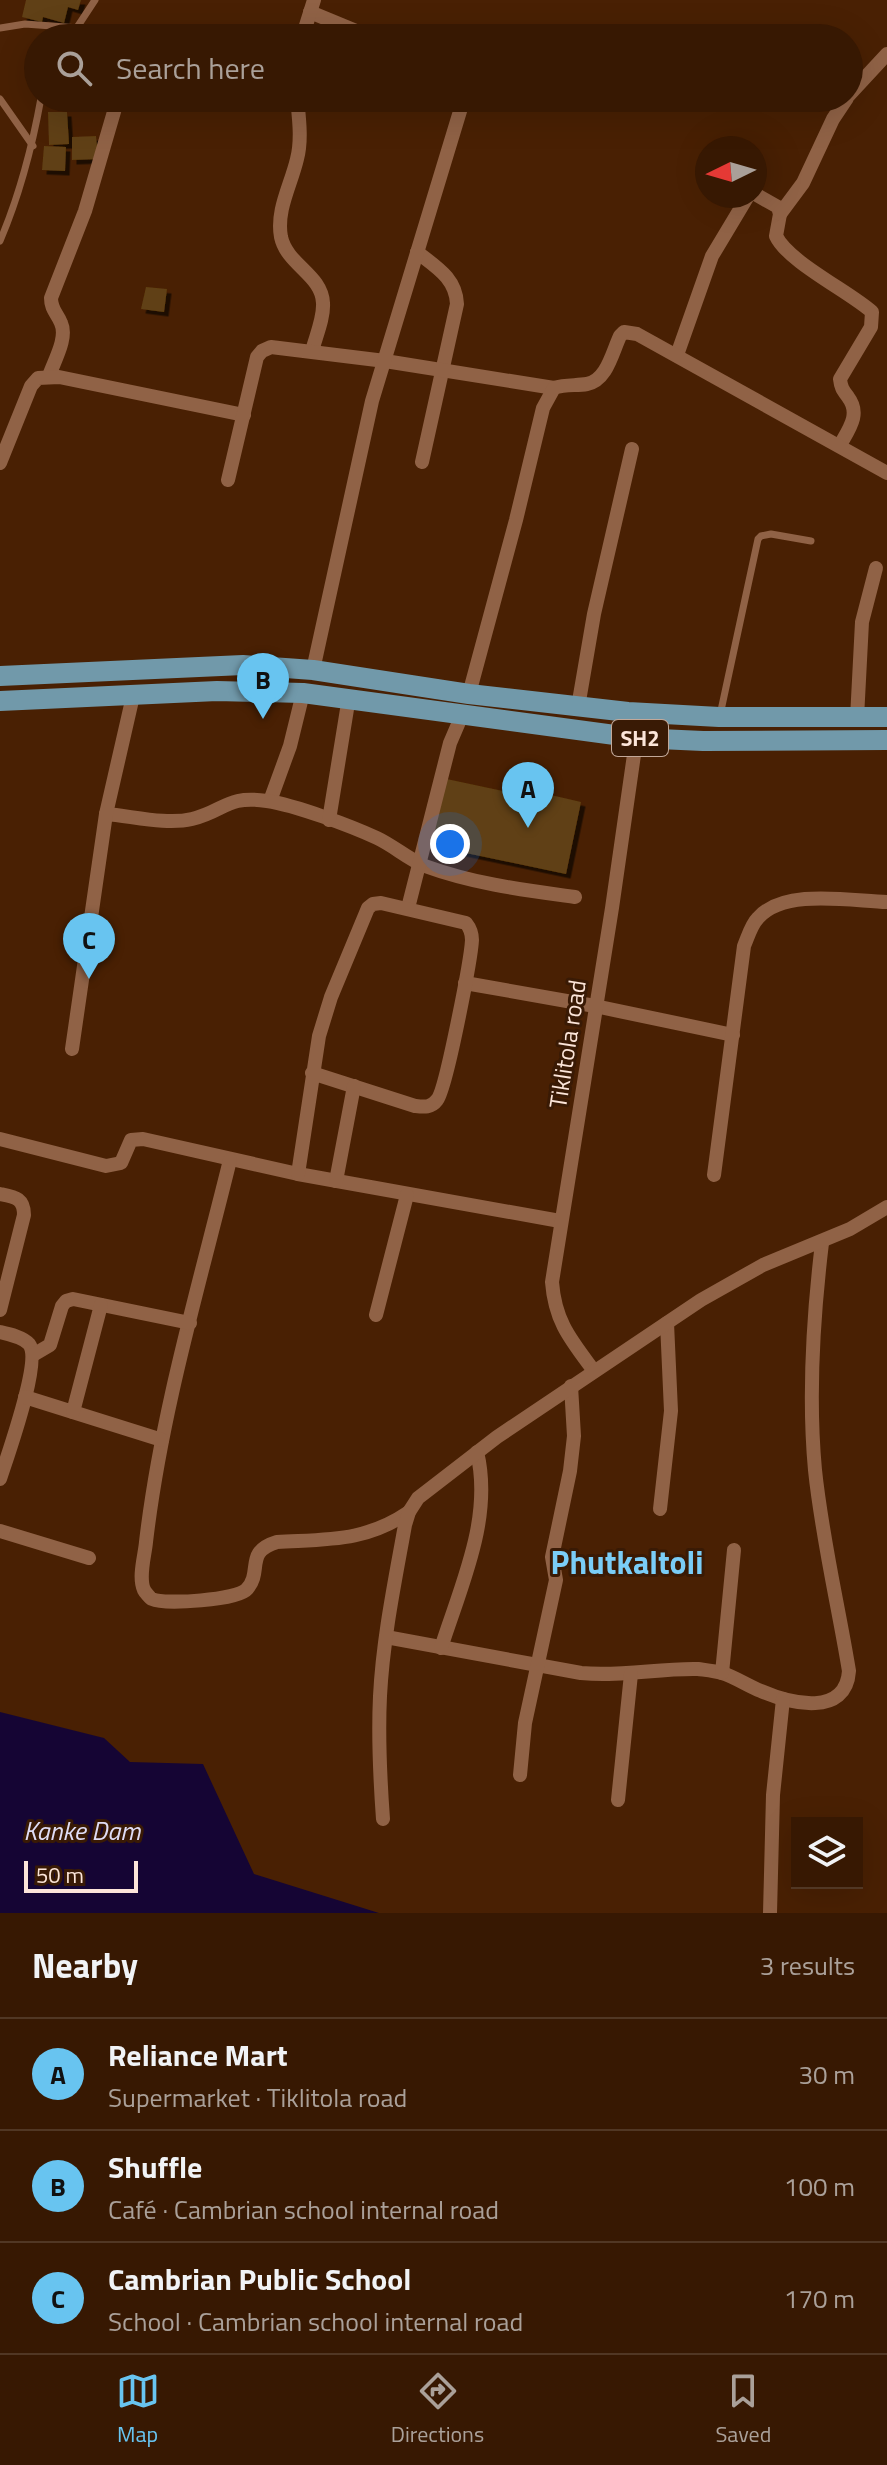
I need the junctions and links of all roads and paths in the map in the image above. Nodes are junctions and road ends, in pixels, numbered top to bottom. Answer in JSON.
{"nodes":[{"id":1,"x":95,"y":0,"type":"edge"},
{"id":2,"x":312,"y":6,"type":"edge"},
{"id":3,"x":24,"y":24,"type":"edge"},
{"id":4,"x":81,"y":24,"type":"edge"},
{"id":5,"x":346,"y":24,"type":"edge"},
{"id":6,"x":0,"y":28,"type":"edge"},
{"id":7,"x":887,"y":54,"type":"edge"},
{"id":8,"x":863,"y":80,"type":"edge"},
{"id":9,"x":0,"y":99,"type":"edge"},
{"id":10,"x":39,"y":112,"type":"edge"},
{"id":11,"x":114,"y":112,"type":"edge"},
{"id":12,"x":298,"y":112,"type":"edge"},
{"id":13,"x":460,"y":112,"type":"edge"},
{"id":14,"x":839,"y":112,"type":"edge"},
{"id":15,"x":33,"y":146,"type":"junction"},
{"id":16,"x":767,"y":200,"type":"edge"},
{"id":17,"x":741,"y":208,"type":"edge"},
{"id":18,"x":780,"y":214,"type":"junction"},
{"id":19,"x":0,"y":241,"type":"edge"},
{"id":20,"x":417,"y":252,"type":"junction"},
{"id":21,"x":312,"y":351,"type":"junction"},
{"id":22,"x":677,"y":355,"type":"junction"},
{"id":23,"x":385,"y":361,"type":"junction"},
{"id":24,"x":442,"y":369,"type":"junction"},
{"id":25,"x":49,"y":376,"type":"junction"},
{"id":26,"x":554,"y":388,"type":"junction"},
{"id":27,"x":244,"y":415,"type":"junction"},
{"id":28,"x":840,"y":445,"type":"junction"},
{"id":29,"x":632,"y":449,"type":"dead end"},
{"id":30,"x":422,"y":462,"type":"dead end"},
{"id":31,"x":0,"y":463,"type":"edge"},
{"id":32,"x":887,"y":473,"type":"edge"},
{"id":33,"x":228,"y":480,"type":"dead end"},
{"id":34,"x":811,"y":541,"type":"dead end"},
{"id":35,"x":876,"y":568,"type":"dead end"},
{"id":36,"x":313,"y":670,"type":"junction"},
{"id":37,"x":0,"y":676,"type":"edge"},
{"id":38,"x":303,"y":693,"type":"junction"},
{"id":39,"x":469,"y":694,"type":"junction"},
{"id":40,"x":133,"y":696,"type":"junction"},
{"id":41,"x":349,"y":697,"type":"junction"},
{"id":42,"x":0,"y":701,"type":"edge"},
{"id":43,"x":578,"y":707,"type":"junction"},
{"id":44,"x":640,"y":713,"type":"junction"},
{"id":45,"x":462,"y":715,"type":"junction"},
{"id":46,"x":719,"y":717,"type":"junction"},
{"id":47,"x":887,"y":717,"type":"edge"},
{"id":48,"x":857,"y":718,"type":"junction"},
{"id":49,"x":637,"y":738,"type":"junction"},
{"id":50,"x":887,"y":740,"type":"edge"},
{"id":51,"x":270,"y":801,"type":"junction"},
{"id":52,"x":106,"y":814,"type":"junction"},
{"id":53,"x":329,"y":820,"type":"junction"},
{"id":54,"x":420,"y":864,"type":"junction"},
{"id":55,"x":575,"y":897,"type":"dead end"},
{"id":56,"x":887,"y":902,"type":"edge"},
{"id":57,"x":408,"y":908,"type":"junction"},
{"id":58,"x":465,"y":983,"type":"junction"},
{"id":59,"x":595,"y":1006,"type":"junction"},
{"id":60,"x":733,"y":1035,"type":"junction"},
{"id":61,"x":72,"y":1049,"type":"dead end"},
{"id":62,"x":312,"y":1073,"type":"junction"},
{"id":63,"x":354,"y":1086,"type":"junction"},
{"id":64,"x":0,"y":1139,"type":"edge"},
{"id":65,"x":230,"y":1160,"type":"junction"},
{"id":66,"x":298,"y":1174,"type":"junction"},
{"id":67,"x":714,"y":1175,"type":"dead end"},
{"id":68,"x":336,"y":1181,"type":"junction"},
{"id":69,"x":0,"y":1194,"type":"edge"},
{"id":70,"x":407,"y":1195,"type":"junction"},
{"id":71,"x":887,"y":1207,"type":"edge"},
{"id":72,"x":560,"y":1221,"type":"junction"},
{"id":73,"x":0,"y":1242,"type":"edge"},
{"id":74,"x":822,"y":1243,"type":"junction"},
{"id":75,"x":16,"y":1247,"type":"junction"},
{"id":76,"x":101,"y":1305,"type":"junction"},
{"id":77,"x":0,"y":1310,"type":"edge"},
{"id":78,"x":376,"y":1315,"type":"dead end"},
{"id":79,"x":190,"y":1323,"type":"junction"},
{"id":80,"x":667,"y":1323,"type":"junction"},
{"id":81,"x":0,"y":1332,"type":"edge"},
{"id":82,"x":33,"y":1355,"type":"junction"},
{"id":83,"x":594,"y":1371,"type":"junction"},
{"id":84,"x":571,"y":1386,"type":"junction"},
{"id":85,"x":25,"y":1397,"type":"junction"},
{"id":86,"x":73,"y":1412,"type":"junction"},
{"id":87,"x":162,"y":1440,"type":"junction"},
{"id":88,"x":477,"y":1452,"type":"junction"},
{"id":89,"x":0,"y":1479,"type":"edge"},
{"id":90,"x":660,"y":1509,"type":"dead end"},
{"id":91,"x":409,"y":1512,"type":"junction"},
{"id":92,"x":0,"y":1531,"type":"edge"},
{"id":93,"x":734,"y":1550,"type":"dead end"},
{"id":94,"x":89,"y":1558,"type":"dead end"},
{"id":95,"x":386,"y":1637,"type":"junction"},
{"id":96,"x":441,"y":1648,"type":"junction"},
{"id":97,"x":538,"y":1667,"type":"junction"},
{"id":98,"x":722,"y":1673,"type":"junction"},
{"id":99,"x":631,"y":1674,"type":"junction"},
{"id":100,"x":783,"y":1699,"type":"junction"},
{"id":101,"x":520,"y":1775,"type":"dead end"},
{"id":102,"x":618,"y":1800,"type":"dead end"},
{"id":103,"x":383,"y":1819,"type":"dead end"},
{"id":104,"x":770,"y":1913,"type":"edge"}],
"edges":[{"from":1,"to":4,"type":"lane"},
{"from":2,"to":5,"type":"street"},
{"from":3,"to":6,"type":"lane"},
{"from":7,"to":8,"type":"street"},
{"from":9,"to":15,"type":"lane"},
{"from":10,"to":15,"type":"lane"},
{"from":11,"to":25,"type":"street"},
{"from":12,"to":21,"type":"street"},
{"from":13,"to":20,"type":"street"},
{"from":14,"to":18,"type":"street"},
{"from":15,"to":19,"type":"lane"},
{"from":16,"to":18,"type":"street"},
{"from":17,"to":22,"type":"street"},
{"from":18,"to":28,"type":"street"},
{"from":20,"to":23,"type":"street"},
{"from":20,"to":24,"type":"street"},
{"from":21,"to":23,"type":"street"},
{"from":21,"to":27,"type":"street"},
{"from":22,"to":26,"type":"street"},
{"from":22,"to":28,"type":"street"},
{"from":23,"to":24,"type":"street"},
{"from":23,"to":36,"type":"street"},
{"from":24,"to":26,"type":"street"},
{"from":24,"to":30,"type":"street"},
{"from":25,"to":27,"type":"street"},
{"from":25,"to":31,"type":"street"},
{"from":26,"to":39,"type":"street"},
{"from":27,"to":33,"type":"street"},
{"from":28,"to":32,"type":"street"},
{"from":29,"to":43,"type":"street"},
{"from":34,"to":46,"type":"lane"},
{"from":35,"to":48,"type":"street"},
{"from":36,"to":37,"type":"main road","number":"SH2"},
{"from":36,"to":39,"type":"main road","number":"SH2"},
{"from":38,"to":40,"type":"main road","number":"SH2"},
{"from":38,"to":41,"type":"main road","number":"SH2"},
{"from":38,"to":51,"type":"street"},
{"from":39,"to":43,"type":"main road","number":"SH2"},
{"from":40,"to":42,"type":"main road","number":"SH2"},
{"from":40,"to":52,"type":"street"},
{"from":41,"to":45,"type":"main road","number":"SH2"},
{"from":41,"to":53,"type":"street"},
{"from":43,"to":44,"type":"main road","number":"SH2"},
{"from":44,"to":46,"type":"main road","number":"SH2"},
{"from":44,"to":49,"type":"street","name":"Tiklitola road"},
{"from":45,"to":49,"type":"main road","number":"SH2"},
{"from":45,"to":54,"type":"street"},
{"from":46,"to":48,"type":"main road","number":"SH2"},
{"from":47,"to":48,"type":"main road","number":"SH2"},
{"from":49,"to":50,"type":"main road","number":"SH2"},
{"from":49,"to":59,"type":"street","name":"Tiklitola road"},
{"from":51,"to":52,"type":"street"},
{"from":51,"to":53,"type":"street"},
{"from":52,"to":61,"type":"street"},
{"from":53,"to":54,"type":"street"},
{"from":54,"to":55,"type":"street"},
{"from":54,"to":57,"type":"street"},
{"from":56,"to":60,"type":"street"},
{"from":57,"to":58,"type":"street"},
{"from":57,"to":62,"type":"street"},
{"from":58,"to":59,"type":"street"},
{"from":58,"to":63,"type":"street"},
{"from":59,"to":60,"type":"street"},
{"from":59,"to":72,"type":"street","name":"Tiklitola road"},
{"from":60,"to":67,"type":"street"},
{"from":62,"to":63,"type":"street"},
{"from":62,"to":66,"type":"street"},
{"from":63,"to":68,"type":"street"},
{"from":64,"to":65,"type":"street"},
{"from":65,"to":66,"type":"street"},
{"from":65,"to":79,"type":"street"},
{"from":66,"to":68,"type":"street"},
{"from":68,"to":70,"type":"street"},
{"from":69,"to":75,"type":"street"},
{"from":70,"to":72,"type":"street"},
{"from":70,"to":78,"type":"street"},
{"from":71,"to":74,"type":"street"},
{"from":72,"to":83,"type":"street","name":"Tiklitola road"},
{"from":73,"to":75,"type":"street"},
{"from":74,"to":80,"type":"street"},
{"from":74,"to":100,"type":"street"},
{"from":75,"to":77,"type":"street"},
{"from":76,"to":79,"type":"street"},
{"from":76,"to":82,"type":"street"},
{"from":76,"to":86,"type":"street"},
{"from":79,"to":87,"type":"street"},
{"from":80,"to":83,"type":"street"},
{"from":80,"to":90,"type":"street"},
{"from":81,"to":82,"type":"street"},
{"from":82,"to":85,"type":"street"},
{"from":83,"to":84,"type":"street"},
{"from":84,"to":88,"type":"street"},
{"from":84,"to":97,"type":"street"},
{"from":85,"to":86,"type":"street"},
{"from":85,"to":89,"type":"street"},
{"from":86,"to":87,"type":"street"},
{"from":87,"to":91,"type":"street"},
{"from":88,"to":91,"type":"street"},
{"from":88,"to":96,"type":"street"},
{"from":91,"to":95,"type":"street"},
{"from":92,"to":94,"type":"street"},
{"from":93,"to":98,"type":"street"},
{"from":95,"to":96,"type":"street"},
{"from":95,"to":103,"type":"street"},
{"from":96,"to":97,"type":"street"},
{"from":97,"to":99,"type":"street"},
{"from":97,"to":101,"type":"street"},
{"from":98,"to":99,"type":"street"},
{"from":98,"to":100,"type":"street"},
{"from":99,"to":102,"type":"street"},
{"from":100,"to":104,"type":"street"}]}
